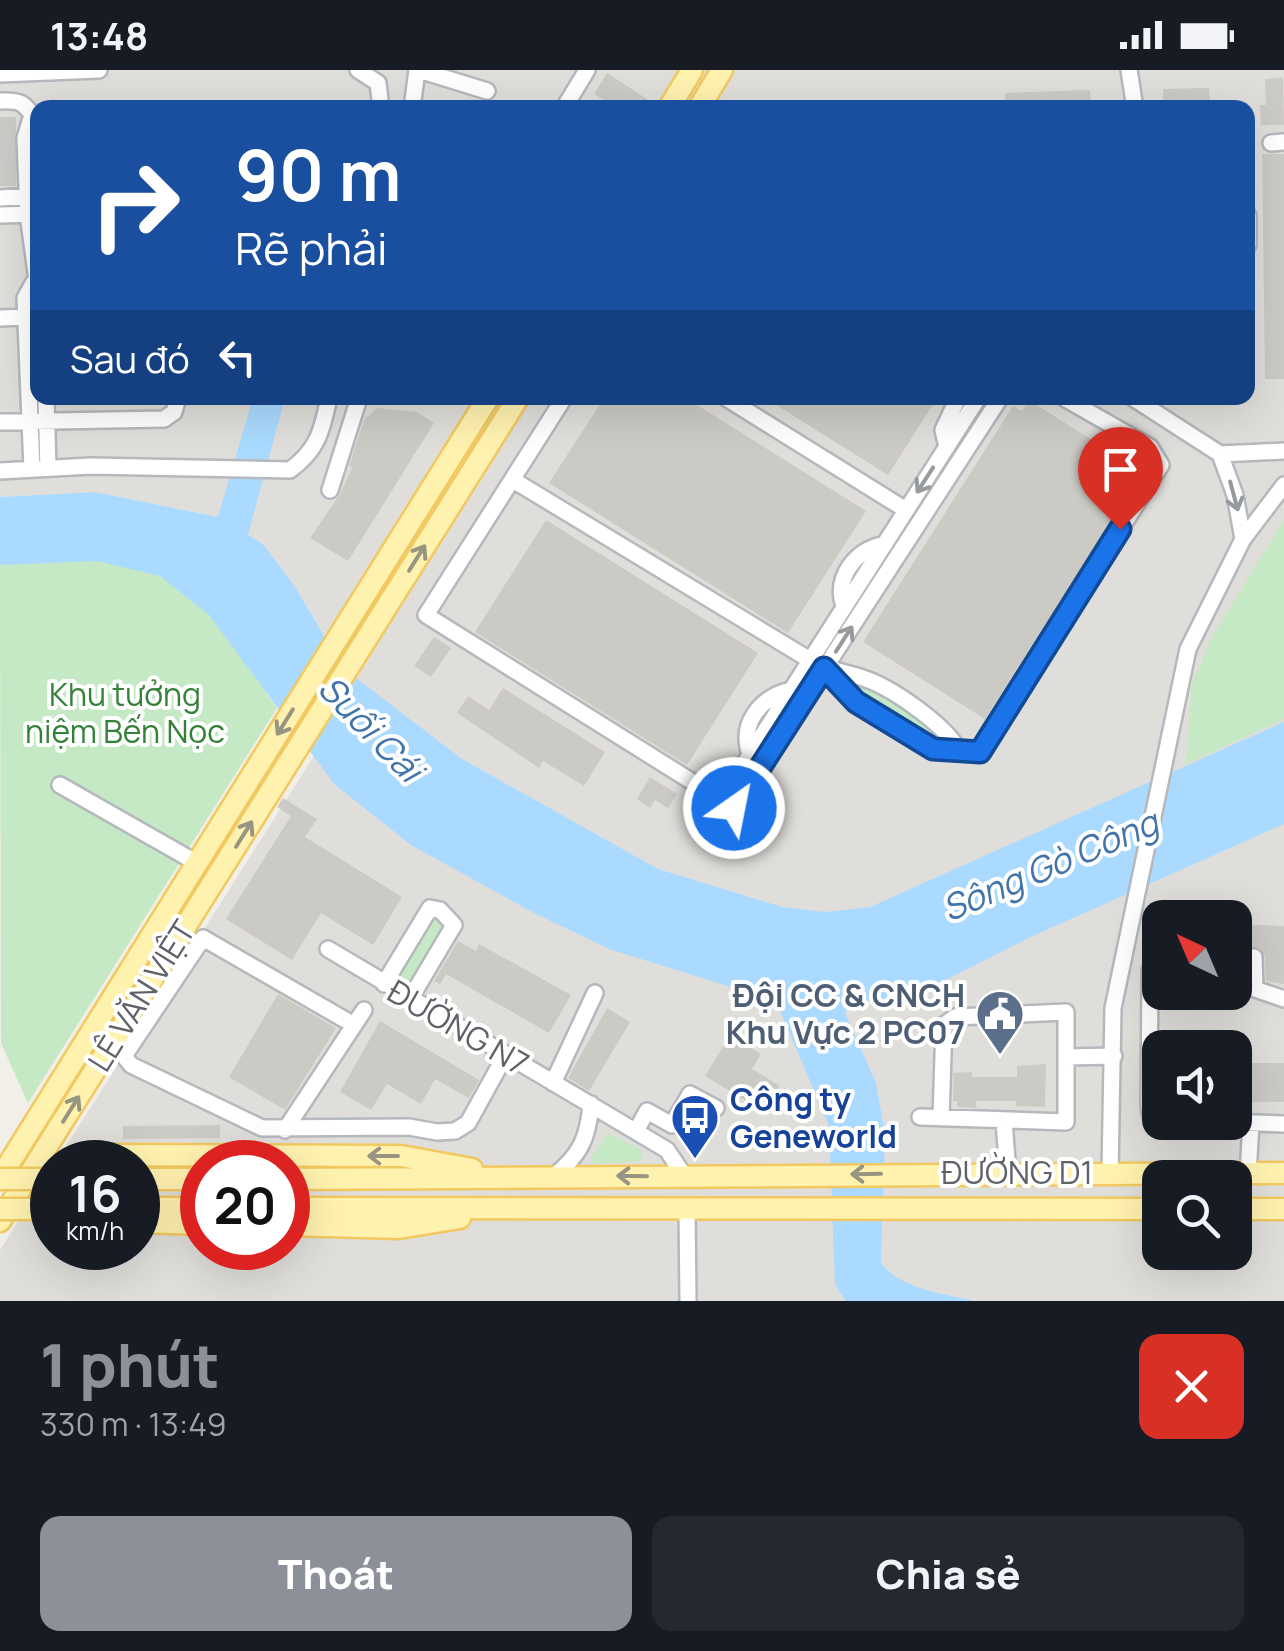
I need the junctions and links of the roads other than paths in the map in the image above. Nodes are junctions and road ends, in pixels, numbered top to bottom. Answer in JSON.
{"nodes":[{"id":1,"x":99,"y":70,"type":"edge"},
{"id":2,"x":358,"y":70,"type":"edge"},
{"id":3,"x":418,"y":70,"type":"edge"},
{"id":4,"x":586,"y":70,"type":"edge"},
{"id":5,"x":692,"y":70,"type":"edge"},
{"id":6,"x":722,"y":70,"type":"edge"},
{"id":7,"x":1129,"y":70,"type":"edge"},
{"id":8,"x":0,"y":74,"type":"edge"},
{"id":9,"x":487,"y":91,"type":"dead end"},
{"id":10,"x":380,"y":100,"type":"edge"},
{"id":11,"x":413,"y":100,"type":"edge"},
{"id":12,"x":569,"y":100,"type":"edge"},
{"id":13,"x":674,"y":100,"type":"edge"},
{"id":14,"x":704,"y":100,"type":"edge"},
{"id":15,"x":1134,"y":100,"type":"edge"},
{"id":16,"x":0,"y":101,"type":"edge"},
{"id":17,"x":30,"y":109,"type":"edge"},
{"id":18,"x":30,"y":128,"type":"edge"},
{"id":19,"x":27,"y":196,"type":"junction"},
{"id":20,"x":0,"y":198,"type":"edge"},
{"id":21,"x":30,"y":205,"type":"edge"},
{"id":22,"x":30,"y":214,"type":"edge"},
{"id":23,"x":0,"y":215,"type":"edge"},
{"id":24,"x":30,"y":292,"type":"edge"},
{"id":25,"x":26,"y":317,"type":"junction"},
{"id":26,"x":0,"y":318,"type":"edge"},
{"id":27,"x":30,"y":340,"type":"edge"},
{"id":28,"x":37,"y":405,"type":"edge"},
{"id":29,"x":44,"y":405,"type":"edge"},
{"id":30,"x":176,"y":405,"type":"edge"},
{"id":31,"x":327,"y":405,"type":"edge"},
{"id":32,"x":357,"y":405,"type":"edge"},
{"id":33,"x":484,"y":405,"type":"edge"},
{"id":34,"x":514,"y":405,"type":"edge"},
{"id":35,"x":560,"y":405,"type":"edge"},
{"id":36,"x":737,"y":405,"type":"edge"},
{"id":37,"x":955,"y":405,"type":"edge"},
{"id":38,"x":973,"y":405,"type":"edge"},
{"id":39,"x":995,"y":405,"type":"edge"},
{"id":40,"x":1076,"y":405,"type":"edge"},
{"id":41,"x":1145,"y":405,"type":"edge"},
{"id":42,"x":38,"y":421,"type":"junction"},
{"id":43,"x":0,"y":422,"type":"edge"},
{"id":44,"x":946,"y":446,"type":"junction"},
{"id":45,"x":1284,"y":451,"type":"edge"},
{"id":46,"x":1220,"y":454,"type":"junction"},
{"id":47,"x":40,"y":469,"type":"junction"},
{"id":48,"x":0,"y":471,"type":"edge"},
{"id":49,"x":514,"y":480,"type":"junction"},
{"id":50,"x":1284,"y":485,"type":"edge"},
{"id":51,"x":330,"y":490,"type":"dead end"},
{"id":52,"x":906,"y":510,"type":"junction"},
{"id":53,"x":1243,"y":539,"type":"junction"},
{"id":54,"x":817,"y":664,"type":"junction"},
{"id":55,"x":948,"y":730,"type":"junction"},
{"id":56,"x":933,"y":749,"type":"junction"},
{"id":57,"x":958,"y":749,"type":"junction"},
{"id":58,"x":60,"y":785,"type":"dead end"},
{"id":59,"x":727,"y":804,"type":"junction"},
{"id":60,"x":197,"y":862,"type":"junction"},
{"id":61,"x":217,"y":876,"type":"junction"},
{"id":62,"x":328,"y":950,"type":"dead end"},
{"id":63,"x":1252,"y":957,"type":"edge"},
{"id":64,"x":384,"y":984,"type":"junction"},
{"id":65,"x":595,"y":993,"type":"dead end"},
{"id":66,"x":410,"y":999,"type":"junction"},
{"id":67,"x":1284,"y":1000,"type":"edge"},
{"id":68,"x":364,"y":1010,"type":"dead end"},
{"id":69,"x":354,"y":1024,"type":"junction"},
{"id":70,"x":505,"y":1056,"type":"junction"},
{"id":71,"x":1114,"y":1056,"type":"junction"},
{"id":72,"x":1066,"y":1057,"type":"junction"},
{"id":73,"x":554,"y":1083,"type":"junction"},
{"id":74,"x":590,"y":1104,"type":"junction"},
{"id":75,"x":716,"y":1108,"type":"dead end"},
{"id":76,"x":920,"y":1117,"type":"dead end"},
{"id":77,"x":941,"y":1118,"type":"junction"},
{"id":78,"x":1004,"y":1120,"type":"junction"},
{"id":79,"x":1252,"y":1124,"type":"edge"},
{"id":80,"x":1284,"y":1124,"type":"edge"},
{"id":81,"x":286,"y":1130,"type":"junction"},
{"id":82,"x":636,"y":1131,"type":"junction"},
{"id":83,"x":160,"y":1155,"type":"edge"},
{"id":84,"x":1008,"y":1173,"type":"junction"},
{"id":85,"x":1110,"y":1173,"type":"junction"},
{"id":86,"x":1142,"y":1173,"type":"edge"},
{"id":87,"x":1284,"y":1173,"type":"edge"},
{"id":88,"x":1252,"y":1174,"type":"edge"},
{"id":89,"x":513,"y":1177,"type":"junction"},
{"id":90,"x":552,"y":1177,"type":"junction"},
{"id":91,"x":685,"y":1177,"type":"junction"},
{"id":92,"x":0,"y":1178,"type":"edge"},
{"id":93,"x":30,"y":1179,"type":"edge"},
{"id":94,"x":310,"y":1179,"type":"edge"},
{"id":95,"x":30,"y":1208,"type":"edge"},
{"id":96,"x":310,"y":1208,"type":"edge"},
{"id":97,"x":515,"y":1208,"type":"junction"},
{"id":98,"x":0,"y":1209,"type":"edge"},
{"id":99,"x":687,"y":1209,"type":"junction"},
{"id":100,"x":1142,"y":1209,"type":"edge"},
{"id":101,"x":1252,"y":1209,"type":"edge"},
{"id":102,"x":1282,"y":1209,"type":"edge"},
{"id":103,"x":929,"y":1213,"type":"junction"},
{"id":104,"x":1142,"y":1219,"type":"edge"},
{"id":105,"x":1252,"y":1220,"type":"edge"},
{"id":106,"x":0,"y":1221,"type":"edge"},
{"id":107,"x":310,"y":1226,"type":"edge"},
{"id":108,"x":688,"y":1301,"type":"edge"}],
"edges":[{"from":1,"to":8,"type":"street"},
{"from":2,"to":10,"type":"street"},
{"from":3,"to":9,"type":"street"},
{"from":3,"to":11,"type":"street"},
{"from":4,"to":12,"type":"street"},
{"from":5,"to":13,"type":"main road"},
{"from":6,"to":14,"type":"main road"},
{"from":7,"to":15,"type":"street"},
{"from":16,"to":17,"type":"street"},
{"from":18,"to":19,"type":"street"},
{"from":19,"to":20,"type":"street"},
{"from":19,"to":21,"type":"street"},
{"from":22,"to":23,"type":"street"},
{"from":24,"to":25,"type":"street"},
{"from":25,"to":26,"type":"street"},
{"from":25,"to":27,"type":"street"},
{"from":28,"to":42,"type":"street"},
{"from":29,"to":42,"type":"street"},
{"from":30,"to":42,"type":"street"},
{"from":31,"to":47,"type":"street"},
{"from":32,"to":51,"type":"street"},
{"from":33,"to":60,"type":"main road","name":"LÊ VĂN VIỆT","one_way":true},
{"from":61,"to":34,"type":"main road","name":"LÊ VĂN VIỆT","one_way":true},
{"from":35,"to":49,"type":"street"},
{"from":36,"to":52,"type":"street"},
{"from":37,"to":44,"type":"street"},
{"from":38,"to":44,"type":"street"},
{"from":54,"to":39,"type":"street","one_way":true},
{"from":40,"to":57,"type":"street"},
{"from":41,"to":46,"type":"street"},
{"from":42,"to":43,"type":"street"},
{"from":42,"to":47,"type":"street"},
{"from":44,"to":52,"type":"street","one_way":true},
{"from":45,"to":46,"type":"street"},
{"from":46,"to":53,"type":"street","one_way":true},
{"from":47,"to":48,"type":"street"},
{"from":49,"to":54,"type":"street"},
{"from":49,"to":59,"type":"street"},
{"from":50,"to":53,"type":"street"},
{"from":52,"to":54,"type":"street"},
{"from":53,"to":71,"type":"street"},
{"from":54,"to":55,"type":"street"},
{"from":54,"to":56,"type":"street"},
{"from":54,"to":59,"type":"street"},
{"from":54,"to":59,"type":"street"},
{"from":55,"to":56,"type":"street"},
{"from":55,"to":57,"type":"street"},
{"from":56,"to":57,"type":"street"},
{"from":58,"to":60,"type":"street"},
{"from":60,"to":61,"type":"main road"},
{"from":60,"to":92,"type":"main road","name":"LÊ VĂN VIỆT"},
{"from":106,"to":61,"type":"main road","name":"LÊ VĂN VIỆT","one_way":true},
{"from":62,"to":64,"type":"street","name":"ĐƯỜNG N7"},
{"from":63,"to":67,"type":"street"},
{"from":64,"to":66,"type":"street","name":"ĐƯỜNG N7"},
{"from":64,"to":66,"type":"street"},
{"from":65,"to":73,"type":"street"},
{"from":66,"to":70,"type":"street","name":"ĐƯỜNG N7"},
{"from":68,"to":69,"type":"street"},
{"from":69,"to":81,"type":"street"},
{"from":69,"to":81,"type":"street"},
{"from":70,"to":73,"type":"street","name":"ĐƯỜNG N7"},
{"from":70,"to":81,"type":"street"},
{"from":71,"to":72,"type":"street"},
{"from":71,"to":85,"type":"street"},
{"from":72,"to":77,"type":"street"},
{"from":72,"to":78,"type":"street"},
{"from":73,"to":74,"type":"street","name":"ĐƯỜNG N7"},
{"from":74,"to":82,"type":"street","name":"ĐƯỜNG N7"},
{"from":74,"to":90,"type":"street"},
{"from":75,"to":82,"type":"street"},
{"from":76,"to":77,"type":"street"},
{"from":77,"to":78,"type":"street"},
{"from":78,"to":84,"type":"street"},
{"from":79,"to":80,"type":"street"},
{"from":82,"to":91,"type":"street","name":"ĐƯỜNG N7"},
{"from":89,"to":83,"type":"main road","one_way":true},
{"from":84,"to":85,"type":"main road","name":"ĐƯỜNG D1"},
{"from":84,"to":91,"type":"main road","name":"ĐƯỜNG D1","one_way":true},
{"from":85,"to":86,"type":"main road","name":"ĐƯỜNG D1"},
{"from":87,"to":88,"type":"main road","name":"ĐƯỜNG D1"},
{"from":89,"to":90,"type":"main road","name":"ĐƯỜNG D1"},
{"from":89,"to":94,"type":"main road","name":"ĐƯỜNG D1"},
{"from":91,"to":90,"type":"main road","name":"ĐƯỜNG D1","one_way":true},
{"from":92,"to":93,"type":"main road","bridge":true},
{"from":95,"to":98,"type":"main road","bridge":true},
{"from":96,"to":97,"type":"main road","name":"ĐƯỜNG D1"},
{"from":97,"to":99,"type":"main road","name":"ĐƯỜNG D1"},
{"from":97,"to":107,"type":"main road"},
{"from":99,"to":103,"type":"main road","name":"ĐƯỜNG D1"},
{"from":99,"to":108,"type":"street"},
{"from":100,"to":103,"type":"main road","name":"ĐƯỜNG D1"},
{"from":101,"to":102,"type":"main road"},
{"from":102,"to":105,"type":"main road"},
{"from":103,"to":104,"type":"main road","name":"ĐƯỜNG D1"}]}
